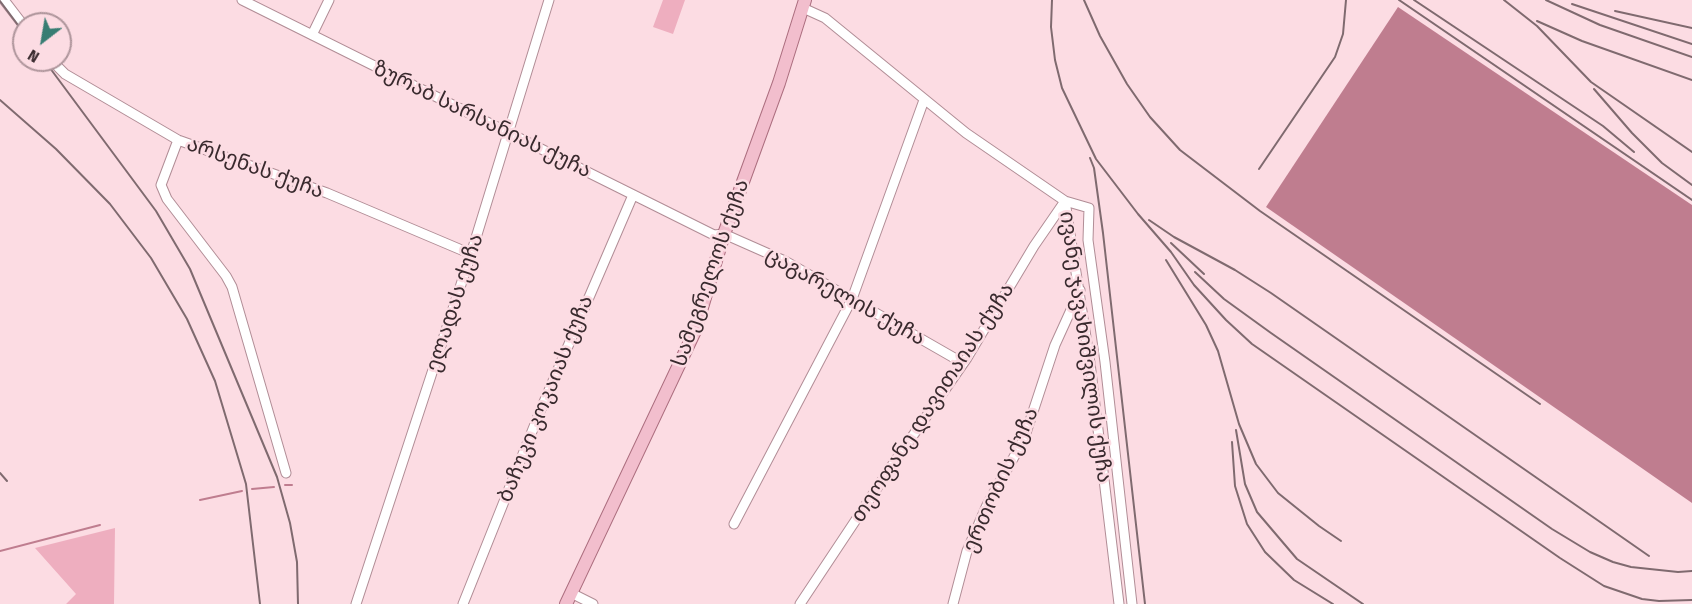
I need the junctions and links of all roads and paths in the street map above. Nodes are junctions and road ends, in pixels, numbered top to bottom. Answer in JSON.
{"nodes":[{"id":1,"x":4,"y":0,"type":"edge"},
{"id":2,"x":242,"y":0,"type":"edge"},
{"id":3,"x":329,"y":0,"type":"edge"},
{"id":4,"x":549,"y":0,"type":"edge"},
{"id":5,"x":804,"y":4,"type":"edge"},
{"id":6,"x":13,"y":12,"type":"edge"},
{"id":7,"x":312,"y":35,"type":"junction"},
{"id":8,"x":63,"y":72,"type":"edge"},
{"id":9,"x":924,"y":100,"type":"junction"},
{"id":10,"x":509,"y":134,"type":"junction"},
{"id":11,"x":178,"y":140,"type":"junction"},
{"id":12,"x":633,"y":195,"type":"junction"},
{"id":13,"x":1065,"y":201,"type":"junction"},
{"id":14,"x":724,"y":234,"type":"junction"},
{"id":15,"x":471,"y":254,"type":"junction"},
{"id":16,"x":1080,"y":290,"type":"junction"},
{"id":17,"x":852,"y":299,"type":"junction"},
{"id":18,"x":963,"y":363,"type":"junction"},
{"id":19,"x":286,"y":473,"type":"dead end"},
{"id":20,"x":734,"y":524,"type":"dead end"},
{"id":21,"x":568,"y":598,"type":"edge"},
{"id":22,"x":356,"y":604,"type":"edge"},
{"id":23,"x":463,"y":604,"type":"edge"},
{"id":24,"x":593,"y":604,"type":"edge"},
{"id":25,"x":800,"y":604,"type":"edge"},
{"id":26,"x":953,"y":604,"type":"edge"},
{"id":27,"x":1119,"y":604,"type":"edge"},
{"id":28,"x":1132,"y":604,"type":"edge"}],
"edges":[{"from":1,"to":6,"type":"street"},
{"from":2,"to":7,"type":"street","name":"ზურაბ სარსანიას ქუჩა"},
{"from":3,"to":7,"type":"street"},
{"from":4,"to":10,"type":"street","name":"ელადას ქუჩა"},
{"from":5,"to":9,"type":"street","name":"ივანე ჯავახიშვილის ქუჩა"},
{"from":5,"to":14,"type":"main road","name":"სამეგრელოს ქუჩა"},
{"from":7,"to":10,"type":"street","name":"ზურაბ სარსანიას ქუჩა"},
{"from":8,"to":11,"type":"street","name":"არსენას ქუჩა"},
{"from":9,"to":13,"type":"street","name":"ივანე ჯავახიშვილის ქუჩა"},
{"from":9,"to":17,"type":"street"},
{"from":10,"to":12,"type":"street","name":"ზურაბ სარსანიას ქუჩა"},
{"from":10,"to":15,"type":"street","name":"ელადას ქუჩა"},
{"from":11,"to":15,"type":"street","name":"არსენას ქუჩა"},
{"from":11,"to":19,"type":"street"},
{"from":12,"to":14,"type":"street","name":"ზურაბ სარსანიას ქუჩა"},
{"from":12,"to":23,"type":"street","name":"ბაჩუკი კოკაიას ქუჩა"},
{"from":13,"to":16,"type":"street","name":"ივანე ჯავახიშვილის ქუჩა"},
{"from":13,"to":18,"type":"street","name":"თეოფანე დავითაიას ქუჩა"},
{"from":13,"to":28,"type":"street"},
{"from":14,"to":17,"type":"street","name":"ცაგარელის ქუჩა"},
{"from":14,"to":21,"type":"main road","name":"სამეგრელოს ქუჩა"},
{"from":15,"to":22,"type":"street","name":"ელადას ქუჩა"},
{"from":16,"to":26,"type":"street","name":"ერთობის ქუჩა"},
{"from":16,"to":27,"type":"street","name":"ივანე ჯავახიშვილის ქუჩა"},
{"from":17,"to":18,"type":"street","name":"ცაგარელის ქუჩა"},
{"from":17,"to":20,"type":"street"},
{"from":18,"to":25,"type":"street","name":"თეოფანე დავითაიას ქუჩა"},
{"from":21,"to":24,"type":"street"}]}
